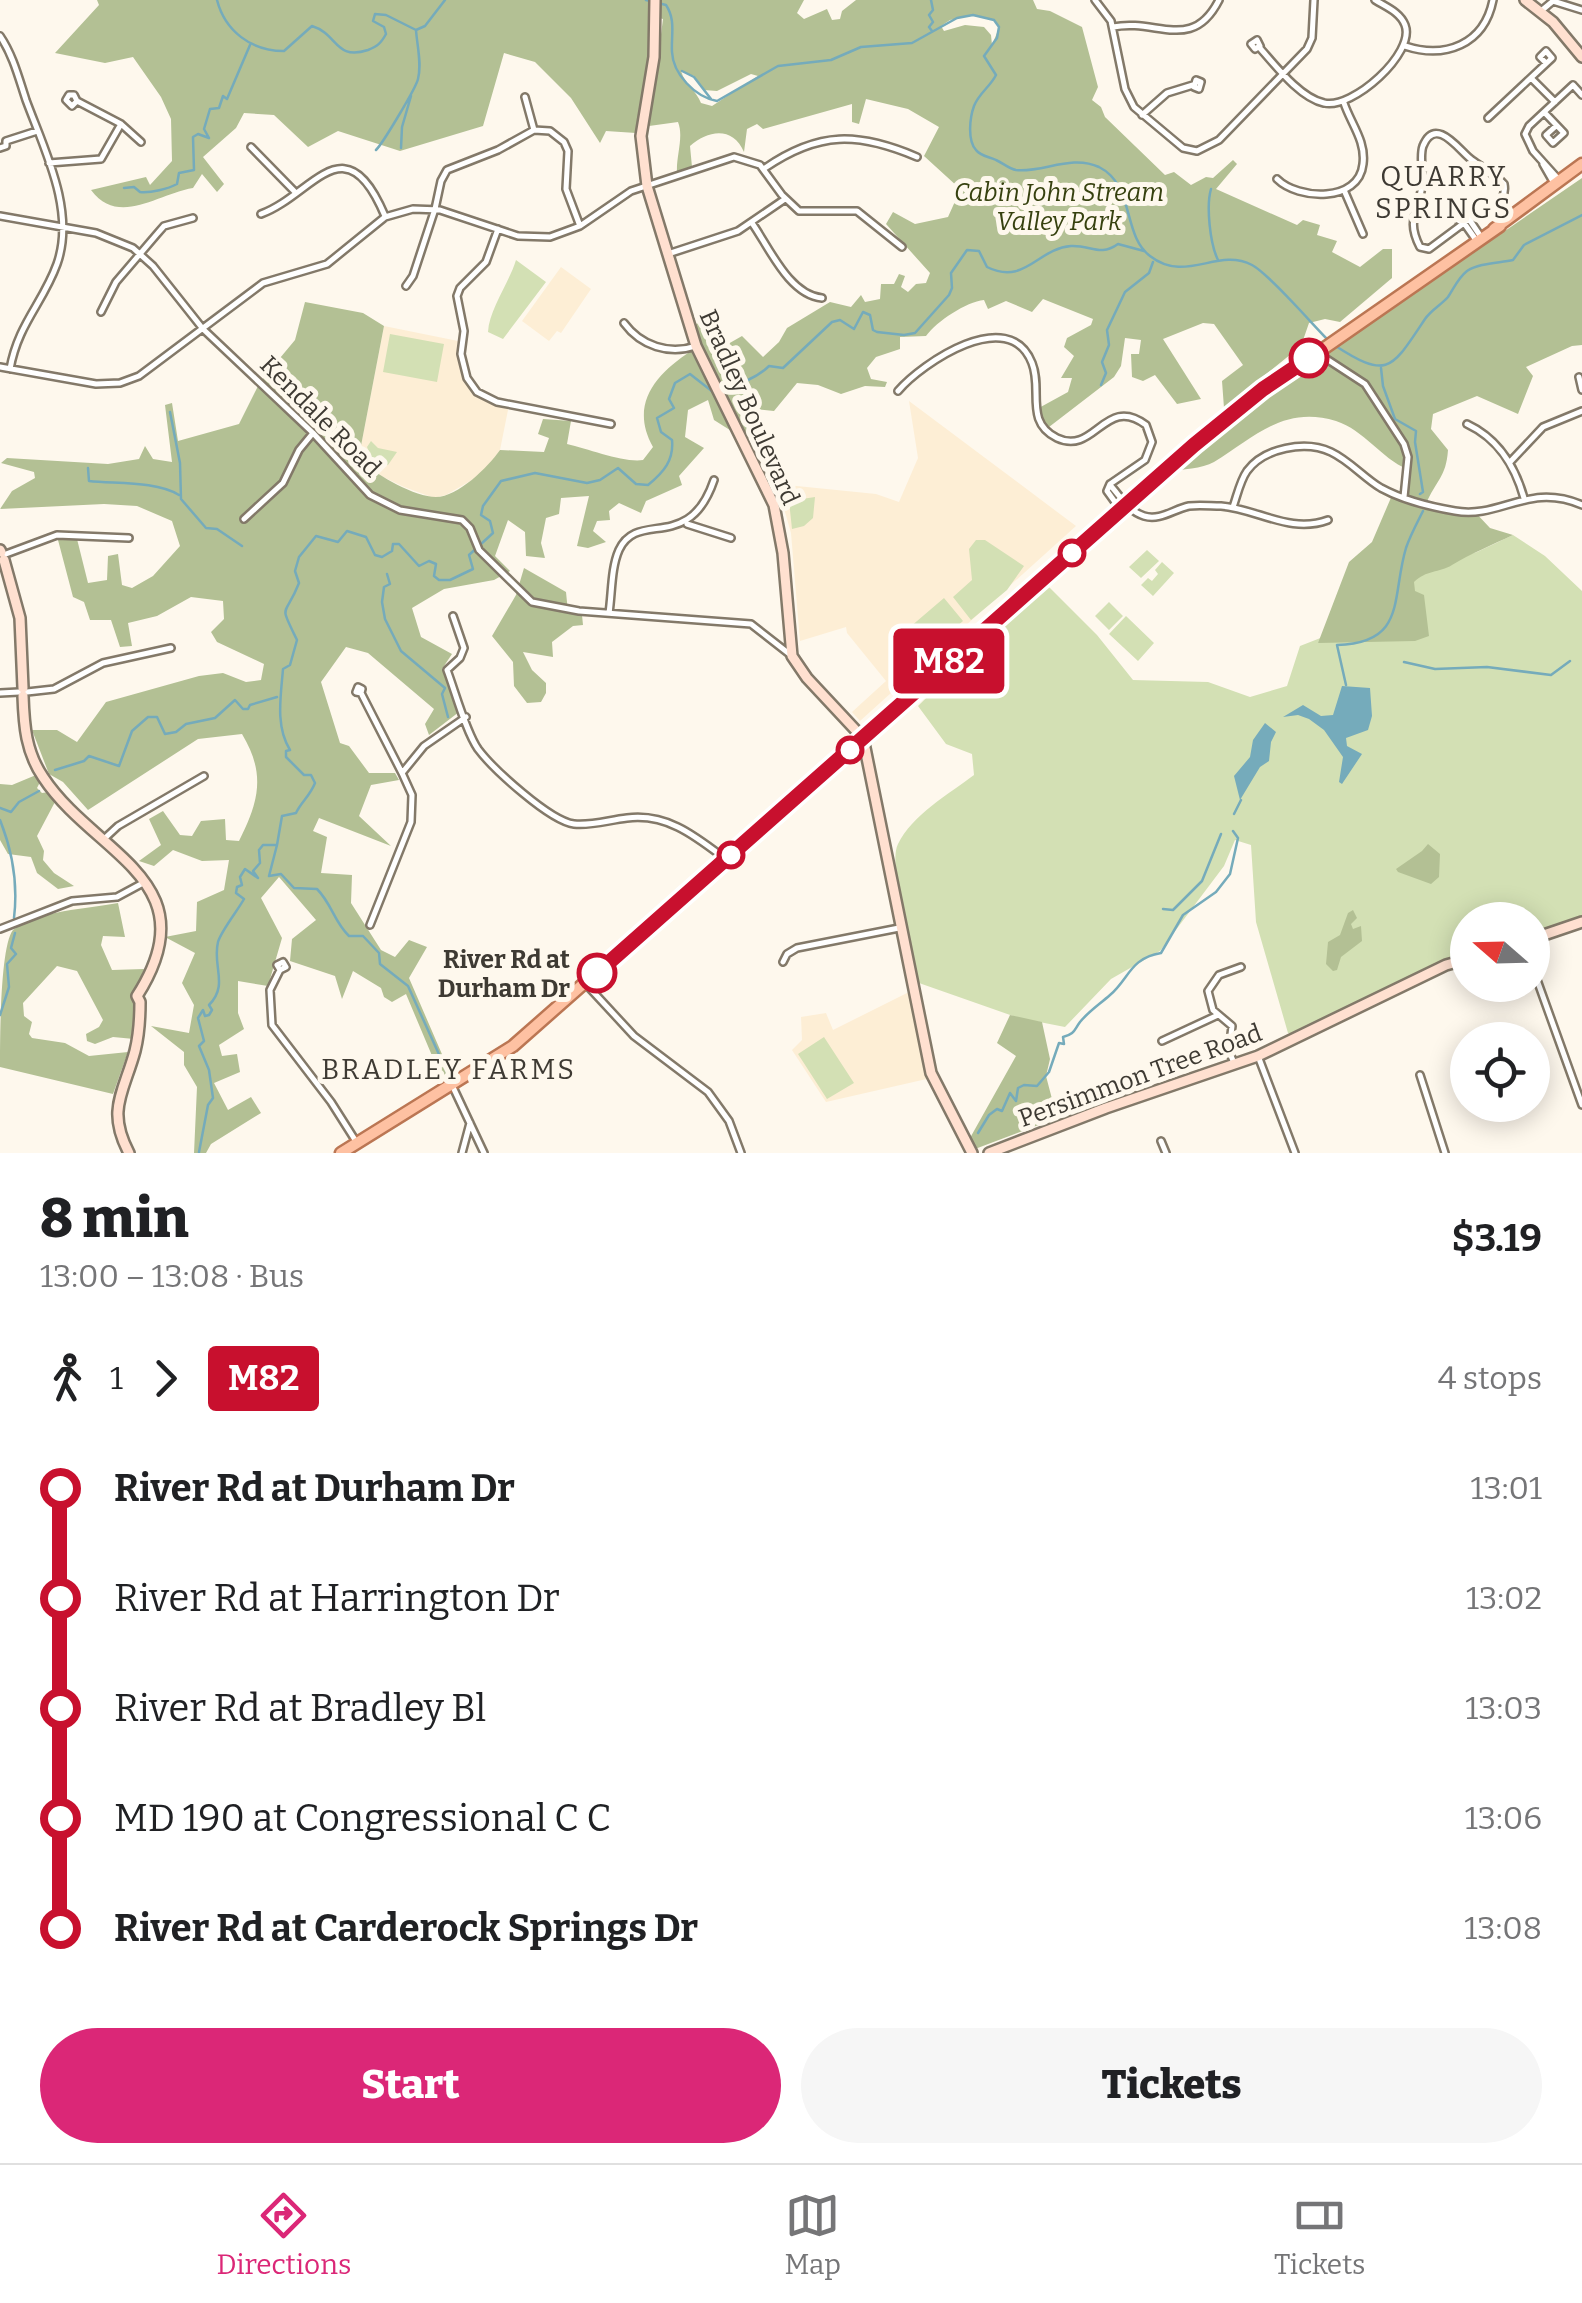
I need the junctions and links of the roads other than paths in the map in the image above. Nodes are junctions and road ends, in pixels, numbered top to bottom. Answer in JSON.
{"nodes":[{"id":1,"x":655,"y":0,"type":"edge"},
{"id":2,"x":1095,"y":0,"type":"edge"},
{"id":3,"x":1219,"y":0,"type":"edge"},
{"id":4,"x":1314,"y":0,"type":"edge"},
{"id":5,"x":1375,"y":0,"type":"edge"},
{"id":6,"x":1493,"y":0,"type":"edge"},
{"id":7,"x":1525,"y":0,"type":"edge"},
{"id":8,"x":1582,"y":10,"type":"edge"},
{"id":9,"x":1541,"y":11,"type":"junction"},
{"id":10,"x":1113,"y":28,"type":"junction"},
{"id":11,"x":0,"y":36,"type":"edge"},
{"id":12,"x":1405,"y":46,"type":"junction"},
{"id":13,"x":1260,"y":47,"type":"dead end"},
{"id":14,"x":1582,"y":55,"type":"edge"},
{"id":15,"x":1546,"y":63,"type":"dead end"},
{"id":16,"x":1284,"y":72,"type":"junction"},
{"id":17,"x":1532,"y":78,"type":"junction"},
{"id":18,"x":1193,"y":86,"type":"dead end"},
{"id":19,"x":1582,"y":94,"type":"edge"},
{"id":20,"x":524,"y":97,"type":"dead end"},
{"id":21,"x":77,"y":100,"type":"dead end"},
{"id":22,"x":1554,"y":102,"type":"junction"},
{"id":23,"x":1344,"y":103,"type":"junction"},
{"id":24,"x":1544,"y":112,"type":"junction"},
{"id":25,"x":1142,"y":115,"type":"junction"},
{"id":26,"x":1488,"y":118,"type":"dead end"},
{"id":27,"x":121,"y":124,"type":"junction"},
{"id":28,"x":1556,"y":126,"type":"dead end"},
{"id":29,"x":37,"y":130,"type":"junction"},
{"id":30,"x":534,"y":130,"type":"junction"},
{"id":31,"x":3,"y":139,"type":"edge"},
{"id":32,"x":141,"y":142,"type":"dead end"},
{"id":33,"x":252,"y":147,"type":"dead end"},
{"id":34,"x":0,"y":148,"type":"edge"},
{"id":35,"x":918,"y":157,"type":"dead end"},
{"id":36,"x":50,"y":163,"type":"junction"},
{"id":37,"x":1582,"y":164,"type":"edge"},
{"id":38,"x":764,"y":169,"type":"junction"},
{"id":39,"x":1582,"y":172,"type":"edge"},
{"id":40,"x":1276,"y":179,"type":"dead end"},
{"id":41,"x":1559,"y":183,"type":"junction"},
{"id":42,"x":647,"y":186,"type":"junction"},
{"id":43,"x":1344,"y":190,"type":"junction"},
{"id":44,"x":296,"y":193,"type":"junction"},
{"id":45,"x":785,"y":199,"type":"junction"},
{"id":46,"x":435,"y":210,"type":"junction"},
{"id":47,"x":261,"y":214,"type":"dead end"},
{"id":48,"x":0,"y":216,"type":"edge"},
{"id":49,"x":192,"y":218,"type":"dead end"},
{"id":50,"x":386,"y":218,"type":"junction"},
{"id":51,"x":1467,"y":221,"type":"junction"},
{"id":52,"x":752,"y":223,"type":"junction"},
{"id":53,"x":580,"y":226,"type":"junction"},
{"id":54,"x":1500,"y":226,"type":"junction"},
{"id":55,"x":62,"y":228,"type":"junction"},
{"id":56,"x":498,"y":229,"type":"junction"},
{"id":57,"x":1363,"y":234,"type":"dead end"},
{"id":58,"x":1478,"y":238,"type":"junction"},
{"id":59,"x":902,"y":247,"type":"dead end"},
{"id":60,"x":140,"y":253,"type":"junction"},
{"id":61,"x":668,"y":254,"type":"junction"},
{"id":62,"x":1458,"y":256,"type":"junction"},
{"id":63,"x":406,"y":286,"type":"dead end"},
{"id":64,"x":822,"y":298,"type":"dead end"},
{"id":65,"x":101,"y":312,"type":"dead end"},
{"id":66,"x":624,"y":324,"type":"dead end"},
{"id":67,"x":203,"y":328,"type":"junction"},
{"id":68,"x":696,"y":346,"type":"junction"},
{"id":69,"x":1321,"y":349,"type":"junction"},
{"id":70,"x":0,"y":367,"type":"edge"},
{"id":71,"x":10,"y":368,"type":"junction"},
{"id":72,"x":1579,"y":378,"type":"dead end"},
{"id":73,"x":1582,"y":390,"type":"edge"},
{"id":74,"x":898,"y":391,"type":"dead end"},
{"id":75,"x":1582,"y":412,"type":"edge"},
{"id":76,"x":610,"y":424,"type":"dead end"},
{"id":77,"x":1467,"y":424,"type":"dead end"},
{"id":78,"x":313,"y":433,"type":"junction"},
{"id":79,"x":1511,"y":461,"type":"junction"},
{"id":80,"x":714,"y":480,"type":"dead end"},
{"id":81,"x":1404,"y":497,"type":"junction"},
{"id":82,"x":1524,"y":498,"type":"junction"},
{"id":83,"x":1582,"y":505,"type":"edge"},
{"id":84,"x":1122,"y":507,"type":"junction"},
{"id":85,"x":1233,"y":507,"type":"junction"},
{"id":86,"x":244,"y":519,"type":"dead end"},
{"id":87,"x":1328,"y":520,"type":"dead end"},
{"id":88,"x":686,"y":524,"type":"junction"},
{"id":89,"x":129,"y":538,"type":"dead end"},
{"id":90,"x":732,"y":538,"type":"dead end"},
{"id":91,"x":2,"y":555,"type":"edge"},
{"id":92,"x":610,"y":613,"type":"junction"},
{"id":93,"x":453,"y":616,"type":"dead end"},
{"id":94,"x":171,"y":648,"type":"dead end"},
{"id":95,"x":792,"y":656,"type":"junction"},
{"id":96,"x":0,"y":692,"type":"edge"},
{"id":97,"x":23,"y":692,"type":"junction"},
{"id":98,"x":361,"y":694,"type":"dead end"},
{"id":99,"x":466,"y":717,"type":"junction"},
{"id":100,"x":863,"y":738,"type":"junction"},
{"id":101,"x":402,"y":773,"type":"junction"},
{"id":102,"x":204,"y":776,"type":"dead end"},
{"id":103,"x":104,"y":839,"type":"junction"},
{"id":104,"x":726,"y":859,"type":"junction"},
{"id":105,"x":146,"y":882,"type":"junction"},
{"id":106,"x":1582,"y":922,"type":"edge"},
{"id":107,"x":370,"y":926,"type":"dead end"},
{"id":108,"x":902,"y":927,"type":"junction"},
{"id":109,"x":0,"y":930,"type":"edge"},
{"id":110,"x":1550,"y":933,"type":"edge"},
{"id":111,"x":783,"y":962,"type":"dead end"},
{"id":112,"x":1450,"y":965,"type":"edge"},
{"id":113,"x":1241,"y":967,"type":"dead end"},
{"id":114,"x":280,"y":970,"type":"dead end"},
{"id":115,"x":586,"y":983,"type":"junction"},
{"id":116,"x":1545,"y":1002,"type":"edge"},
{"id":117,"x":1218,"y":1015,"type":"junction"},
{"id":118,"x":1162,"y":1040,"type":"dead end"},
{"id":119,"x":1258,"y":1056,"type":"junction"},
{"id":120,"x":1234,"y":1064,"type":"junction"},
{"id":121,"x":1420,"y":1076,"type":"dead end"},
{"id":122,"x":452,"y":1084,"type":"junction"},
{"id":123,"x":1582,"y":1105,"type":"edge"},
{"id":124,"x":470,"y":1123,"type":"junction"},
{"id":125,"x":1162,"y":1141,"type":"dead end"},
{"id":126,"x":357,"y":1143,"type":"junction"},
{"id":127,"x":995,"y":1151,"type":"edge"},
{"id":128,"x":129,"y":1153,"type":"edge"},
{"id":129,"x":341,"y":1153,"type":"edge"},
{"id":130,"x":462,"y":1153,"type":"edge"},
{"id":131,"x":484,"y":1153,"type":"edge"},
{"id":132,"x":740,"y":1153,"type":"edge"},
{"id":133,"x":972,"y":1153,"type":"edge"},
{"id":134,"x":1166,"y":1153,"type":"edge"},
{"id":135,"x":1295,"y":1153,"type":"edge"},
{"id":136,"x":1445,"y":1153,"type":"edge"}],
"edges":[{"from":1,"to":42,"type":"main road","name":"Bradley Boulevard"},
{"from":2,"to":10,"type":"street"},
{"from":3,"to":10,"type":"street"},
{"from":4,"to":16,"type":"street"},
{"from":5,"to":12,"type":"street"},
{"from":6,"to":12,"type":"street"},
{"from":7,"to":9,"type":"main road"},
{"from":8,"to":9,"type":"street"},
{"from":9,"to":14,"type":"main road"},
{"from":10,"to":25,"type":"street"},
{"from":11,"to":29,"type":"street"},
{"from":12,"to":23,"type":"street"},
{"from":13,"to":16,"type":"street"},
{"from":15,"to":17,"type":"street"},
{"from":16,"to":23,"type":"street"},
{"from":16,"to":25,"type":"street"},
{"from":17,"to":22,"type":"street"},
{"from":17,"to":26,"type":"street"},
{"from":18,"to":25,"type":"street"},
{"from":19,"to":22,"type":"street"},
{"from":20,"to":30,"type":"street"},
{"from":21,"to":27,"type":"street"},
{"from":22,"to":24,"type":"street"},
{"from":23,"to":43,"type":"street"},
{"from":24,"to":28,"type":"street"},
{"from":24,"to":41,"type":"street"},
{"from":27,"to":32,"type":"street"},
{"from":27,"to":36,"type":"street"},
{"from":29,"to":31,"type":"street"},
{"from":29,"to":36,"type":"street"},
{"from":30,"to":46,"type":"street"},
{"from":30,"to":53,"type":"street"},
{"from":31,"to":34,"type":"street"},
{"from":33,"to":44,"type":"street"},
{"from":35,"to":38,"type":"street"},
{"from":36,"to":55,"type":"street"},
{"from":37,"to":41,"type":"main road"},
{"from":38,"to":42,"type":"street"},
{"from":38,"to":45,"type":"street"},
{"from":39,"to":41,"type":"main road"},
{"from":40,"to":43,"type":"street"},
{"from":41,"to":54,"type":"main road"},
{"from":42,"to":53,"type":"street"},
{"from":42,"to":61,"type":"main road","name":"Bradley Boulevard"},
{"from":43,"to":57,"type":"street"},
{"from":44,"to":47,"type":"street"},
{"from":44,"to":50,"type":"street"},
{"from":45,"to":52,"type":"street"},
{"from":45,"to":59,"type":"street"},
{"from":46,"to":50,"type":"street"},
{"from":46,"to":56,"type":"street"},
{"from":46,"to":63,"type":"street"},
{"from":48,"to":55,"type":"street","name":"Kendale Road"},
{"from":49,"to":60,"type":"street"},
{"from":50,"to":67,"type":"street"},
{"from":51,"to":51,"type":"street"},
{"from":51,"to":58,"type":"street"},
{"from":52,"to":61,"type":"street"},
{"from":52,"to":64,"type":"street"},
{"from":53,"to":56,"type":"street"},
{"from":54,"to":58,"type":"main road"},
{"from":54,"to":62,"type":"main road"},
{"from":55,"to":60,"type":"street","name":"Kendale Road"},
{"from":55,"to":71,"type":"street"},
{"from":56,"to":76,"type":"street"},
{"from":58,"to":62,"type":"main road"},
{"from":60,"to":65,"type":"street"},
{"from":60,"to":67,"type":"street","name":"Kendale Road"},
{"from":61,"to":68,"type":"main road","name":"Bradley Boulevard"},
{"from":62,"to":69,"type":"main road"},
{"from":66,"to":68,"type":"street"},
{"from":67,"to":71,"type":"street"},
{"from":67,"to":78,"type":"street","name":"Kendale Road"},
{"from":68,"to":95,"type":"main road","name":"Bradley Boulevard"},
{"from":69,"to":81,"type":"street"},
{"from":69,"to":84,"type":"main road"},
{"from":70,"to":71,"type":"street"},
{"from":72,"to":73,"type":"street"},
{"from":74,"to":84,"type":"street"},
{"from":75,"to":79,"type":"street"},
{"from":77,"to":79,"type":"street"},
{"from":78,"to":86,"type":"street"},
{"from":78,"to":92,"type":"street","name":"Kendale Road"},
{"from":79,"to":82,"type":"street"},
{"from":80,"to":88,"type":"street"},
{"from":81,"to":82,"type":"street"},
{"from":81,"to":85,"type":"street"},
{"from":82,"to":83,"type":"street"},
{"from":84,"to":85,"type":"street"},
{"from":84,"to":100,"type":"main road"},
{"from":85,"to":87,"type":"street"},
{"from":88,"to":90,"type":"street"},
{"from":88,"to":92,"type":"street"},
{"from":89,"to":91,"type":"street"},
{"from":91,"to":97,"type":"main road"},
{"from":92,"to":95,"type":"street","name":"Kendale Road"},
{"from":93,"to":99,"type":"street"},
{"from":94,"to":97,"type":"street"},
{"from":95,"to":100,"type":"main road"},
{"from":96,"to":97,"type":"street"},
{"from":97,"to":103,"type":"main road"},
{"from":98,"to":101,"type":"street"},
{"from":99,"to":101,"type":"street"},
{"from":99,"to":104,"type":"street"},
{"from":100,"to":104,"type":"main road"},
{"from":100,"to":108,"type":"main road"},
{"from":101,"to":107,"type":"street"},
{"from":102,"to":103,"type":"street"},
{"from":103,"to":105,"type":"main road"},
{"from":104,"to":115,"type":"main road"},
{"from":105,"to":109,"type":"street"},
{"from":105,"to":128,"type":"main road"},
{"from":106,"to":110,"type":"main road"},
{"from":108,"to":111,"type":"street"},
{"from":108,"to":133,"type":"main road"},
{"from":112,"to":119,"type":"main road","name":"Persimmon Tree Road"},
{"from":113,"to":117,"type":"street"},
{"from":114,"to":126,"type":"street"},
{"from":115,"to":122,"type":"main road"},
{"from":115,"to":132,"type":"street"},
{"from":116,"to":123,"type":"street"},
{"from":117,"to":118,"type":"street"},
{"from":117,"to":120,"type":"street"},
{"from":119,"to":120,"type":"main road","name":"Persimmon Tree Road"},
{"from":119,"to":135,"type":"street"},
{"from":120,"to":127,"type":"main road","name":"Persimmon Tree Road"},
{"from":121,"to":136,"type":"street"},
{"from":122,"to":124,"type":"street"},
{"from":122,"to":126,"type":"main road"},
{"from":124,"to":130,"type":"street"},
{"from":124,"to":131,"type":"street"},
{"from":125,"to":134,"type":"street"},
{"from":126,"to":129,"type":"main road"}]}
